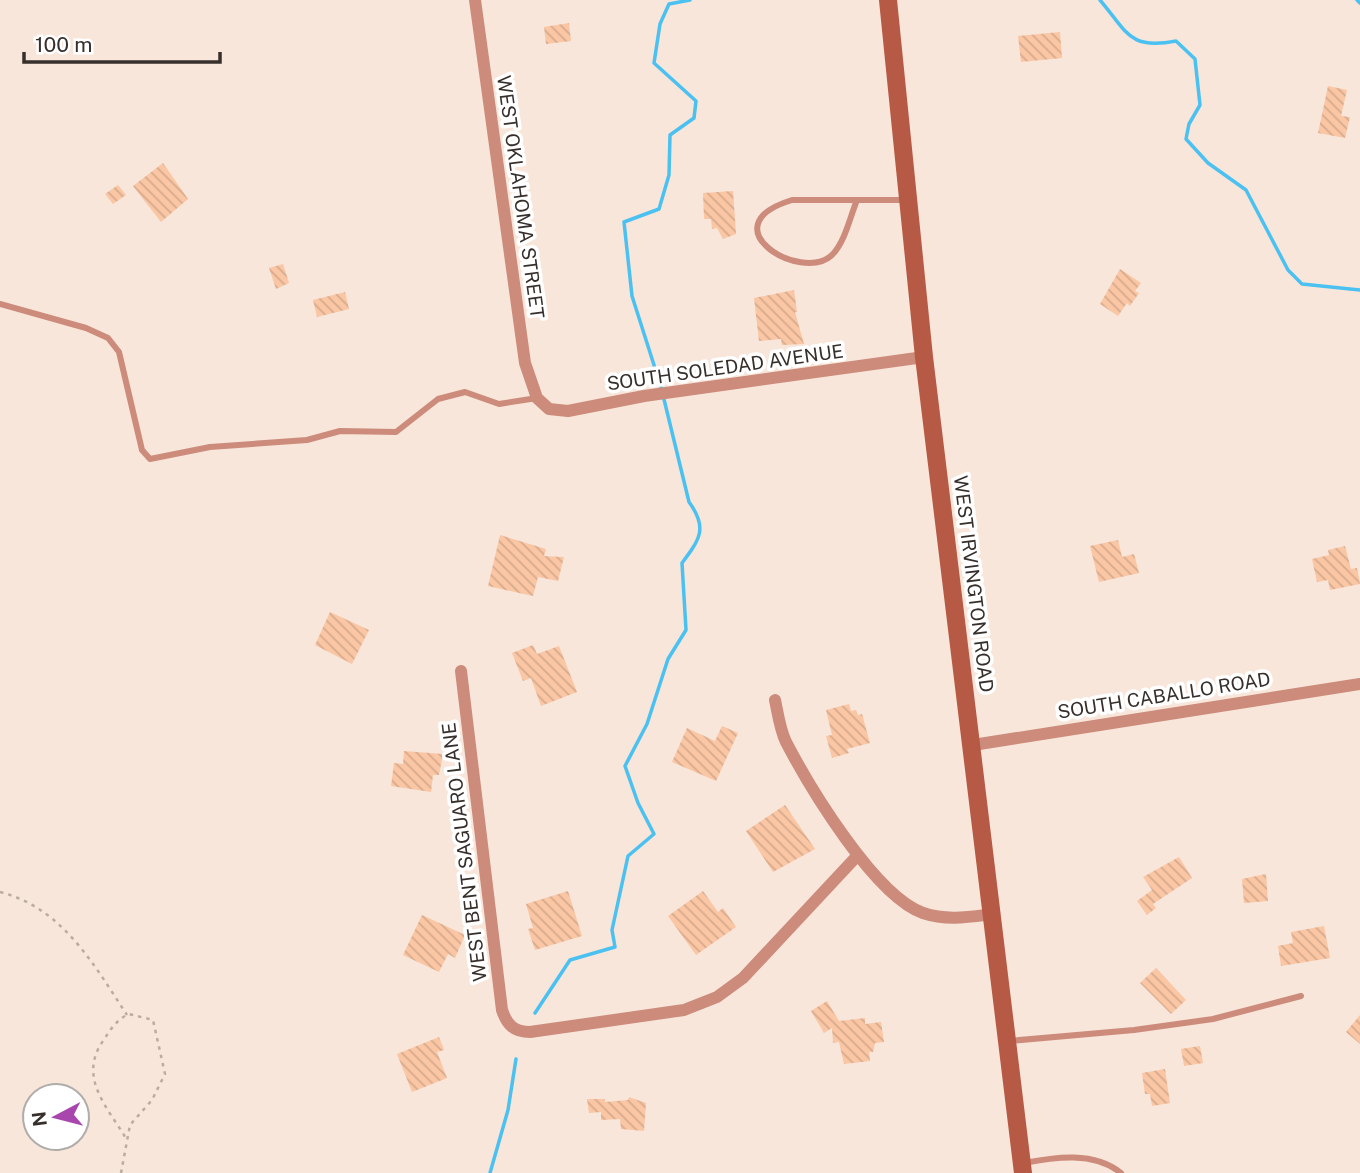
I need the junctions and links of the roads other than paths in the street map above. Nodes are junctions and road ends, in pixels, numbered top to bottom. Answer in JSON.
{"nodes":[{"id":1,"x":475,"y":0,"type":"edge"},
{"id":2,"x":888,"y":0,"type":"edge"},
{"id":3,"x":857,"y":200,"type":"junction"},
{"id":4,"x":908,"y":200,"type":"junction"},
{"id":5,"x":0,"y":304,"type":"edge"},
{"id":6,"x":924,"y":357,"type":"junction"},
{"id":7,"x":537,"y":398,"type":"junction"},
{"id":8,"x":461,"y":671,"type":"dead end"},
{"id":9,"x":1360,"y":684,"type":"edge"},
{"id":10,"x":775,"y":701,"type":"dead end"},
{"id":11,"x":973,"y":745,"type":"junction"},
{"id":12,"x":857,"y":856,"type":"junction"},
{"id":13,"x":993,"y":914,"type":"junction"},
{"id":14,"x":1301,"y":996,"type":"dead end"},
{"id":15,"x":1008,"y":1042,"type":"junction"},
{"id":16,"x":1023,"y":1168,"type":"edge"},
{"id":17,"x":1121,"y":1173,"type":"edge"}],
"edges":[{"from":1,"to":7,"type":"street","name":"WEST OKLAHOMA STREET"},
{"from":2,"to":4,"type":"main road","name":"WEST IRVINGTON ROAD"},
{"from":3,"to":3,"type":"lane"},
{"from":3,"to":4,"type":"lane"},
{"from":4,"to":6,"type":"main road","name":"WEST IRVINGTON ROAD"},
{"from":5,"to":7,"type":"lane"},
{"from":6,"to":7,"type":"street","name":"SOUTH SOLEDAD AVENUE"},
{"from":6,"to":11,"type":"main road","name":"WEST IRVINGTON ROAD"},
{"from":8,"to":12,"type":"street","name":"WEST BENT SAGUARO LANE"},
{"from":9,"to":11,"type":"street","name":"SOUTH CABALLO ROAD"},
{"from":10,"to":12,"type":"street"},
{"from":11,"to":13,"type":"main road","name":"WEST IRVINGTON ROAD"},
{"from":12,"to":13,"type":"street"},
{"from":13,"to":15,"type":"main road","name":"WEST IRVINGTON ROAD"},
{"from":14,"to":15,"type":"lane"},
{"from":15,"to":16,"type":"main road","name":"WEST IRVINGTON ROAD"},
{"from":16,"to":17,"type":"lane"}]}
